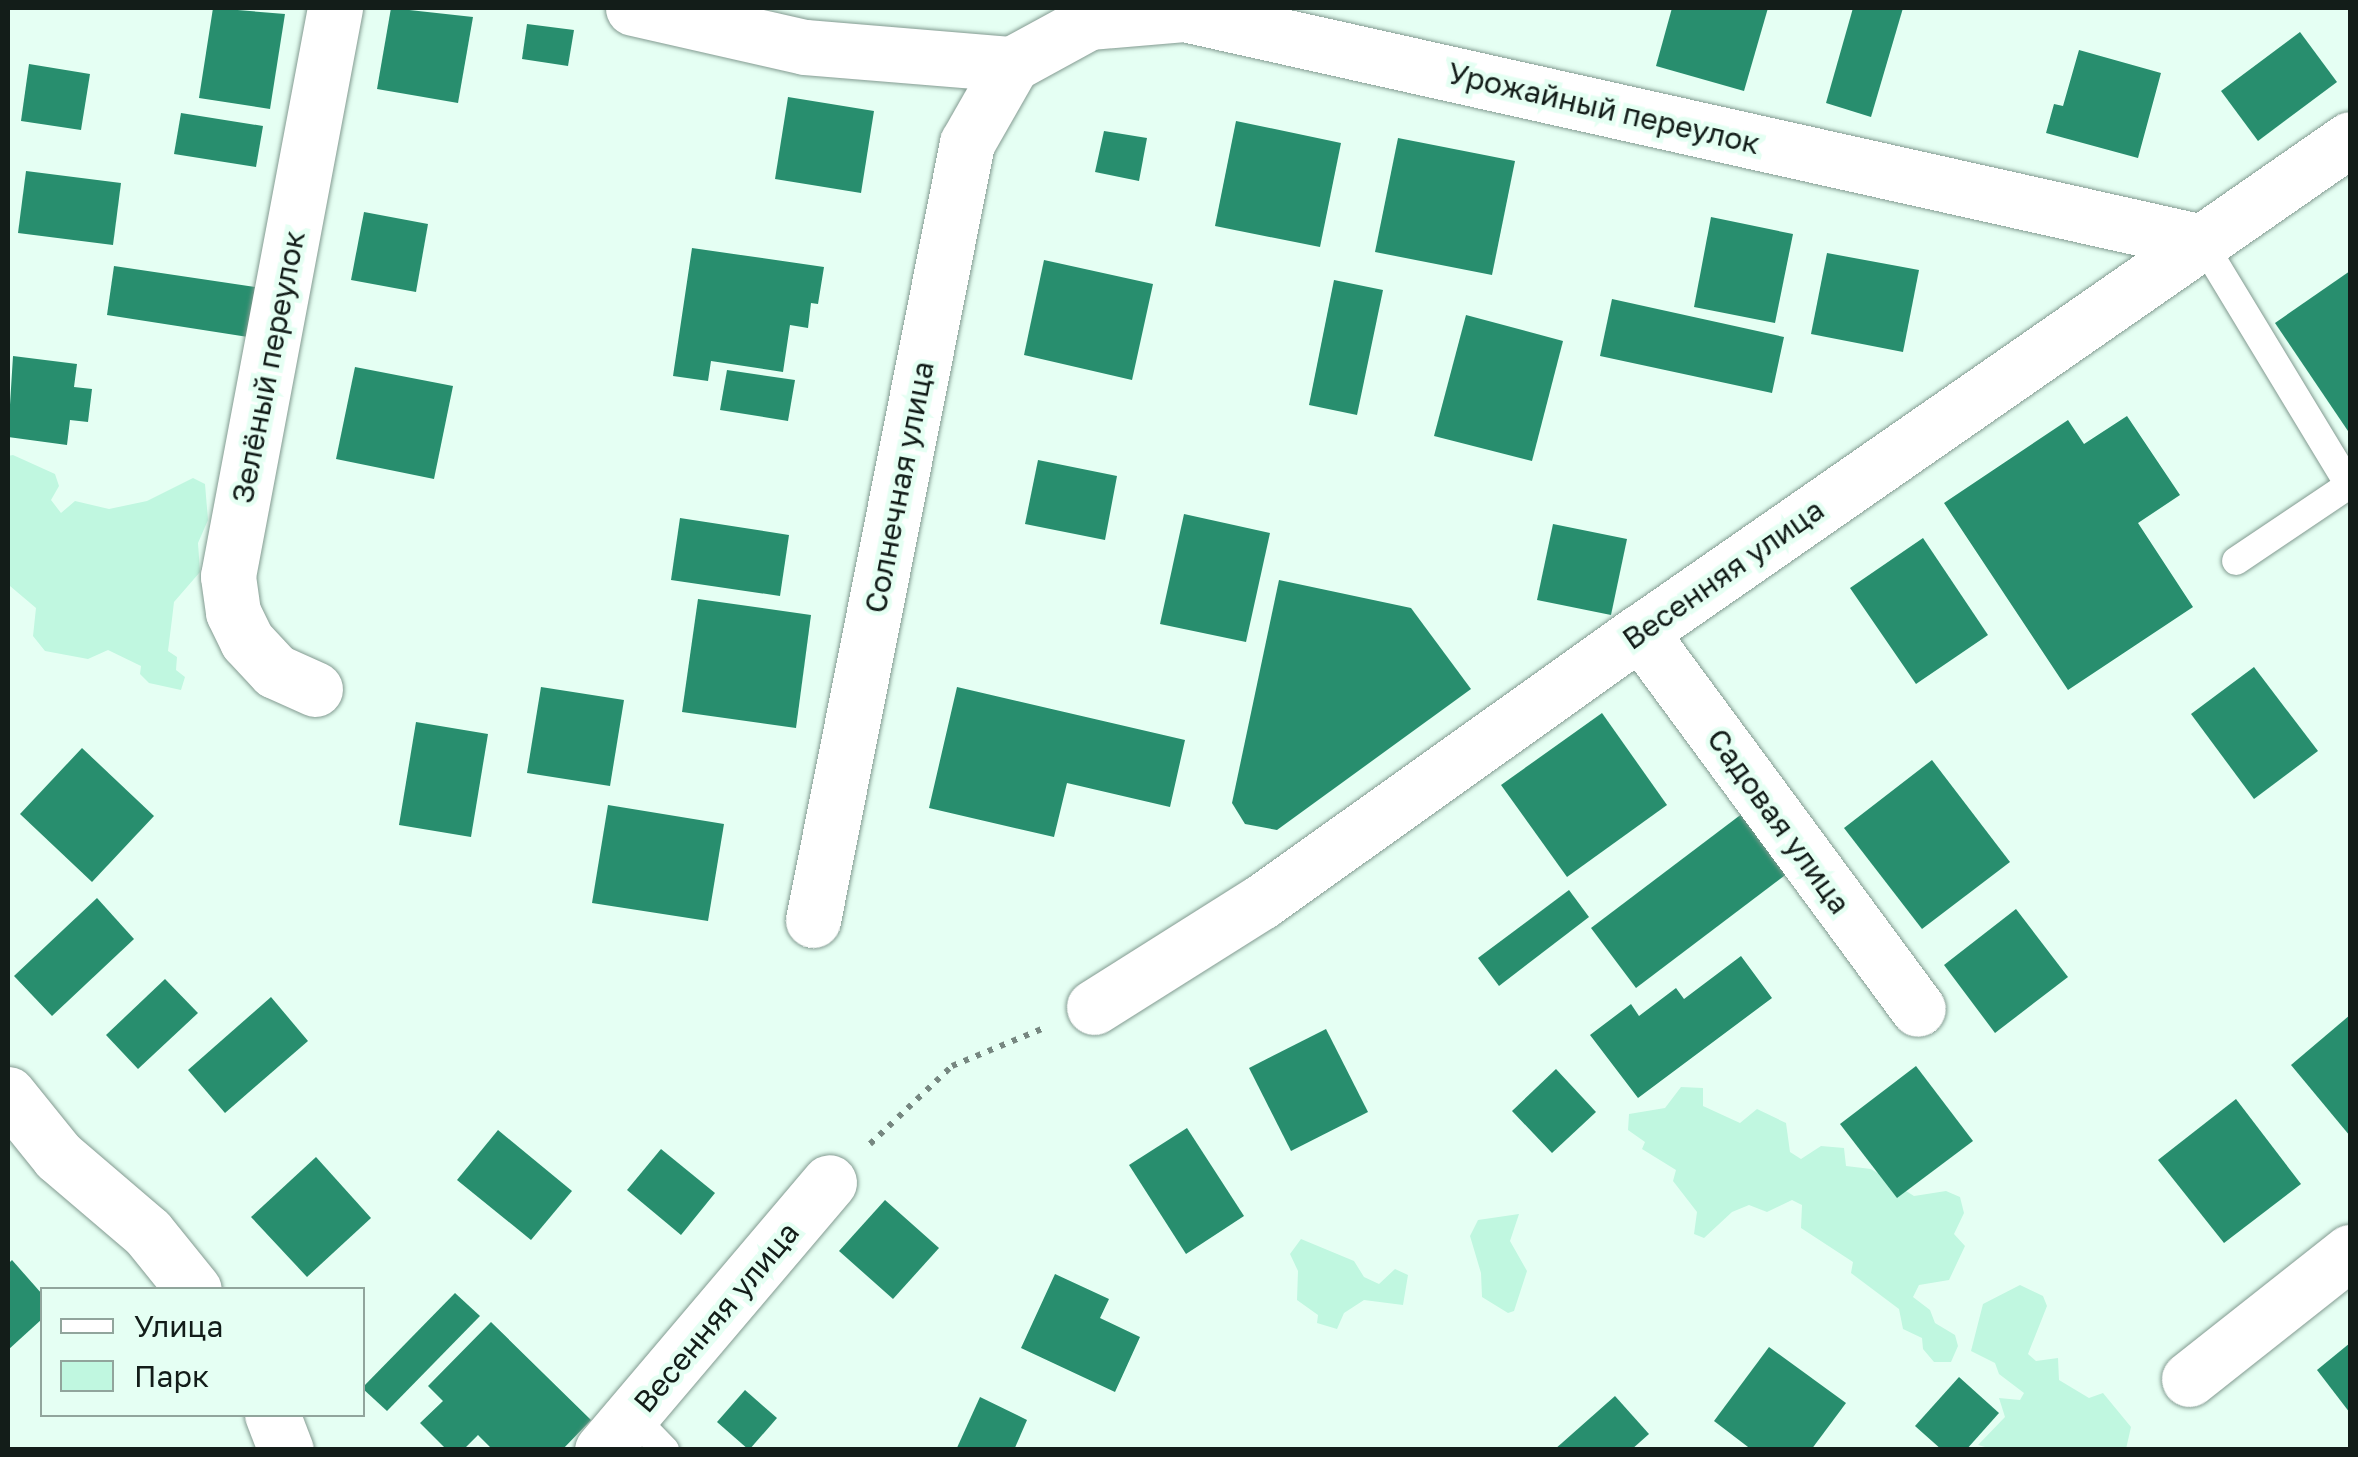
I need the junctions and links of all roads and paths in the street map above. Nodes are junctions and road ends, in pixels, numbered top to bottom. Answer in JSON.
{"nodes":[{"id":1,"x":335,"y":8,"type":"edge"},
{"id":2,"x":634,"y":8,"type":"edge"},
{"id":3,"x":1012,"y":64,"type":"junction"},
{"id":4,"x":2350,"y":139,"type":"edge"},
{"id":5,"x":2202,"y":242,"type":"junction"},
{"id":6,"x":2236,"y":561,"type":"dead end"},
{"id":7,"x":1640,"y":632,"type":"junction"},
{"id":8,"x":314,"y":689,"type":"dead end"},
{"id":9,"x":812,"y":920,"type":"dead end"},
{"id":10,"x":1094,"y":1006,"type":"joint"},
{"id":11,"x":1918,"y":1009,"type":"dead end"},
{"id":12,"x":8,"y":1094,"type":"edge"},
{"id":13,"x":828,"y":1182,"type":"joint"},
{"id":14,"x":2350,"y":1252,"type":"edge"},
{"id":15,"x":192,"y":1287,"type":"edge"},
{"id":16,"x":2189,"y":1379,"type":"dead end"},
{"id":17,"x":273,"y":1417,"type":"edge"},
{"id":18,"x":633,"y":1438,"type":"edge"},
{"id":19,"x":286,"y":1450,"type":"edge"}],
"edges":[{"from":1,"to":8,"type":"street","name":"Зелёный переулок"},
{"from":2,"to":3,"type":"street"},
{"from":3,"to":5,"type":"street","name":"Урожайный переулок"},
{"from":3,"to":9,"type":"street","name":"Солнечная улица"},
{"from":4,"to":5,"type":"street","name":"Весенняя улица"},
{"from":5,"to":6,"type":"lane"},
{"from":5,"to":7,"type":"street","name":"Весенняя улица"},
{"from":7,"to":10,"type":"street","name":"Весенняя улица"},
{"from":7,"to":11,"type":"street","name":"Садовая улица"},
{"from":10,"to":13,"type":"path"},
{"from":12,"to":15,"type":"street"},
{"from":13,"to":18,"type":"street","name":"Весенняя улица"},
{"from":14,"to":16,"type":"street"},
{"from":17,"to":19,"type":"street"}]}
